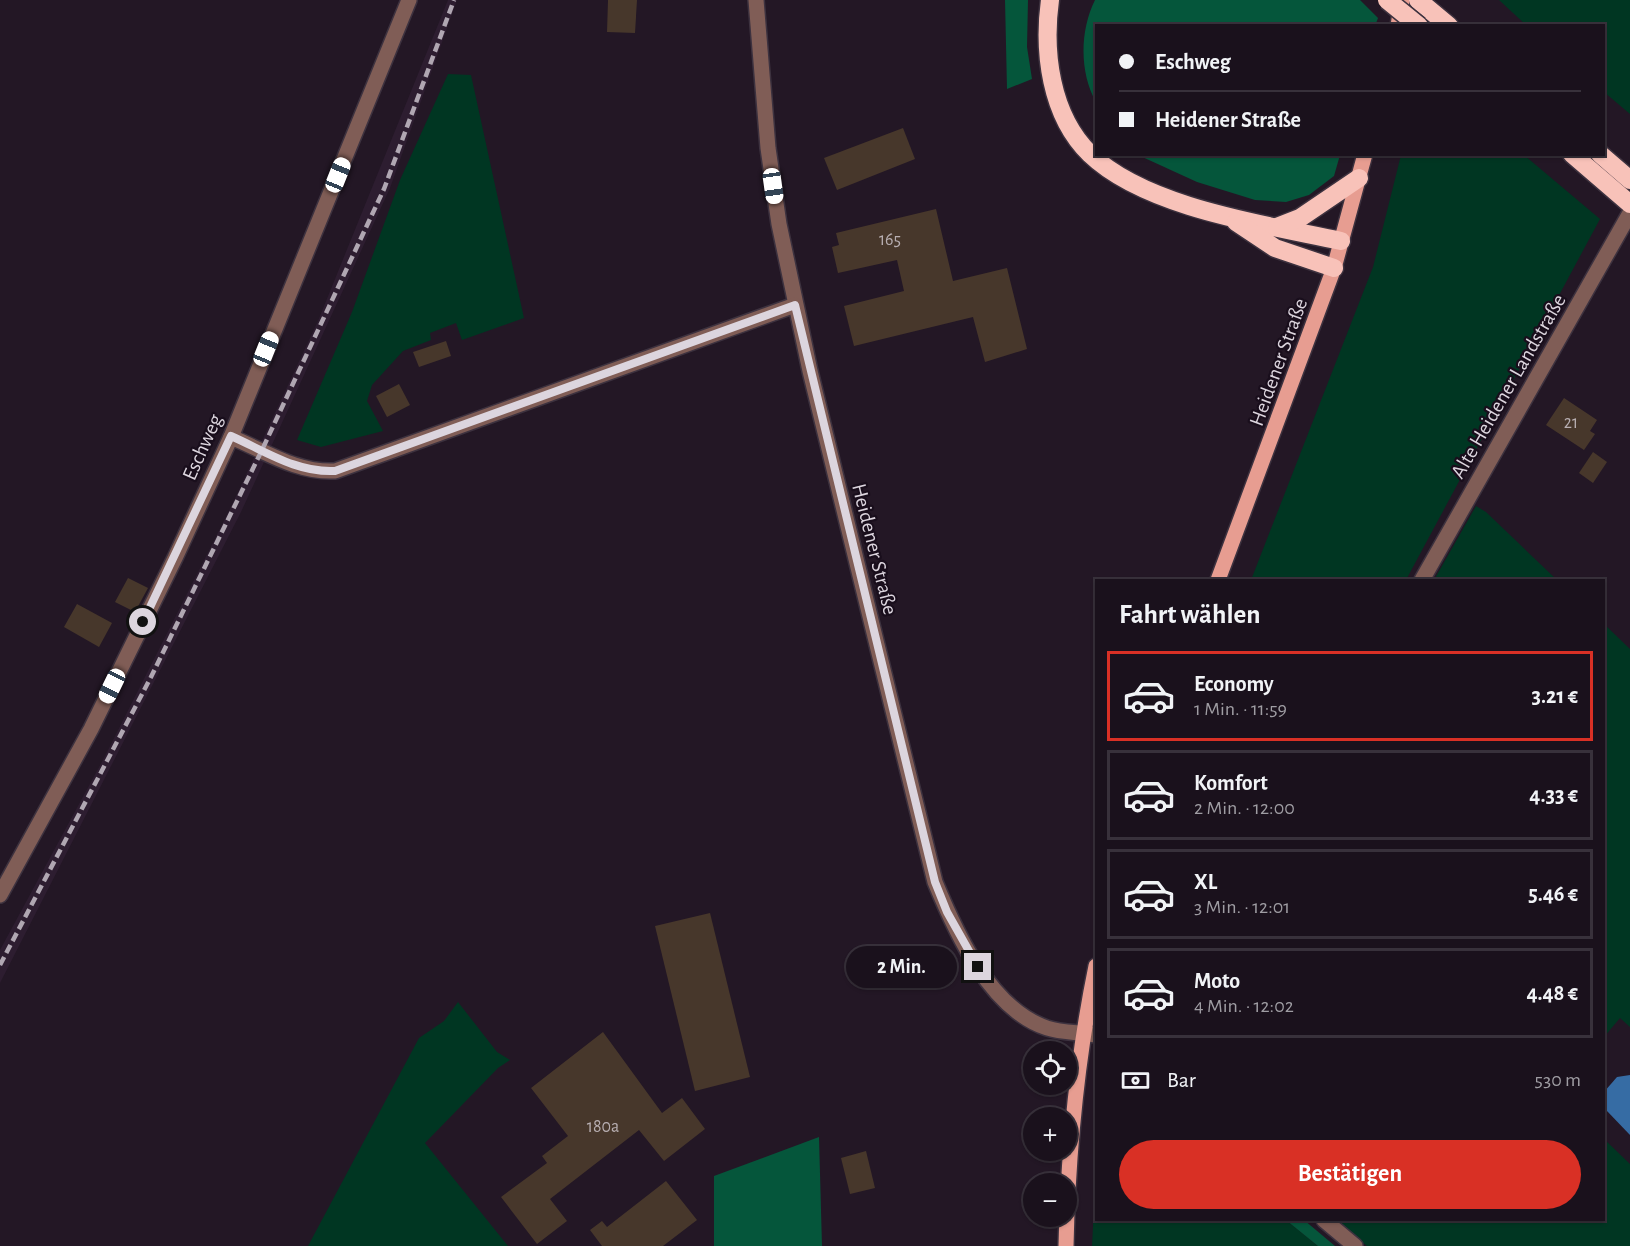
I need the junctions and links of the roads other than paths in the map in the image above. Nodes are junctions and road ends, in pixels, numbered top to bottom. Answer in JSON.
{"nodes":[{"id":1,"x":409,"y":0,"type":"edge"},
{"id":2,"x":756,"y":0,"type":"edge"},
{"id":3,"x":1050,"y":0,"type":"edge"},
{"id":4,"x":1059,"y":0,"type":"edge"},
{"id":5,"x":1387,"y":0,"type":"edge"},
{"id":6,"x":1402,"y":0,"type":"edge"},
{"id":7,"x":1418,"y":0,"type":"edge"},
{"id":8,"x":1445,"y":22,"type":"edge"},
{"id":9,"x":1398,"y":24,"type":"edge"},
{"id":10,"x":1417,"y":24,"type":"edge"},
{"id":11,"x":1046,"y":31,"type":"junction"},
{"id":12,"x":1364,"y":156,"type":"edge"},
{"id":13,"x":1577,"y":156,"type":"edge"},
{"id":14,"x":1604,"y":166,"type":"edge"},
{"id":15,"x":1359,"y":178,"type":"junction"},
{"id":16,"x":1630,"y":180,"type":"edge"},
{"id":17,"x":1630,"y":204,"type":"edge"},
{"id":18,"x":1630,"y":213,"type":"edge"},
{"id":19,"x":1224,"y":215,"type":"junction"},
{"id":20,"x":1277,"y":227,"type":"junction"},
{"id":21,"x":1341,"y":241,"type":"junction"},
{"id":22,"x":1334,"y":268,"type":"junction"},
{"id":23,"x":795,"y":305,"type":"junction"},
{"id":24,"x":231,"y":436,"type":"junction"},
{"id":25,"x":1218,"y":579,"type":"edge"},
{"id":26,"x":1423,"y":579,"type":"edge"},
{"id":27,"x":0,"y":895,"type":"edge"},
{"id":28,"x":1095,"y":977,"type":"edge"},
{"id":29,"x":1090,"y":1034,"type":"edge"},
{"id":30,"x":1324,"y":1221,"type":"edge"},
{"id":31,"x":1066,"y":1246,"type":"edge"},
{"id":32,"x":1355,"y":1246,"type":"edge"}],
"edges":[{"from":1,"to":24,"type":"street","name":"Eschweg"},
{"from":2,"to":23,"type":"street","name":"Heidener Straße"},
{"from":3,"to":11,"type":"highway"},
{"from":4,"to":11,"type":"highway"},
{"from":5,"to":10,"type":"highway","bridge":true},
{"from":6,"to":9,"type":"main road"},
{"from":7,"to":8,"type":"highway"},
{"from":11,"to":19,"type":"highway"},
{"from":12,"to":15,"type":"main road","name":"Heidener Straße"},
{"from":13,"to":14,"type":"highway"},
{"from":14,"to":16,"type":"highway"},
{"from":14,"to":17,"type":"highway"},
{"from":15,"to":20,"type":"highway"},
{"from":15,"to":21,"type":"main road","name":"Heidener Straße"},
{"from":18,"to":26,"type":"street","name":"Alte Heidener Landstraße"},
{"from":19,"to":20,"type":"highway"},
{"from":19,"to":22,"type":"highway"},
{"from":20,"to":21,"type":"highway"},
{"from":21,"to":22,"type":"main road","name":"Heidener Straße"},
{"from":22,"to":25,"type":"main road","name":"Heidener Straße"},
{"from":23,"to":24,"type":"street"},
{"from":23,"to":29,"type":"street","name":"Heidener Straße"},
{"from":24,"to":27,"type":"street","name":"Eschweg"},
{"from":28,"to":29,"type":"main road"},
{"from":29,"to":31,"type":"main road"},
{"from":30,"to":32,"type":"street"}]}
